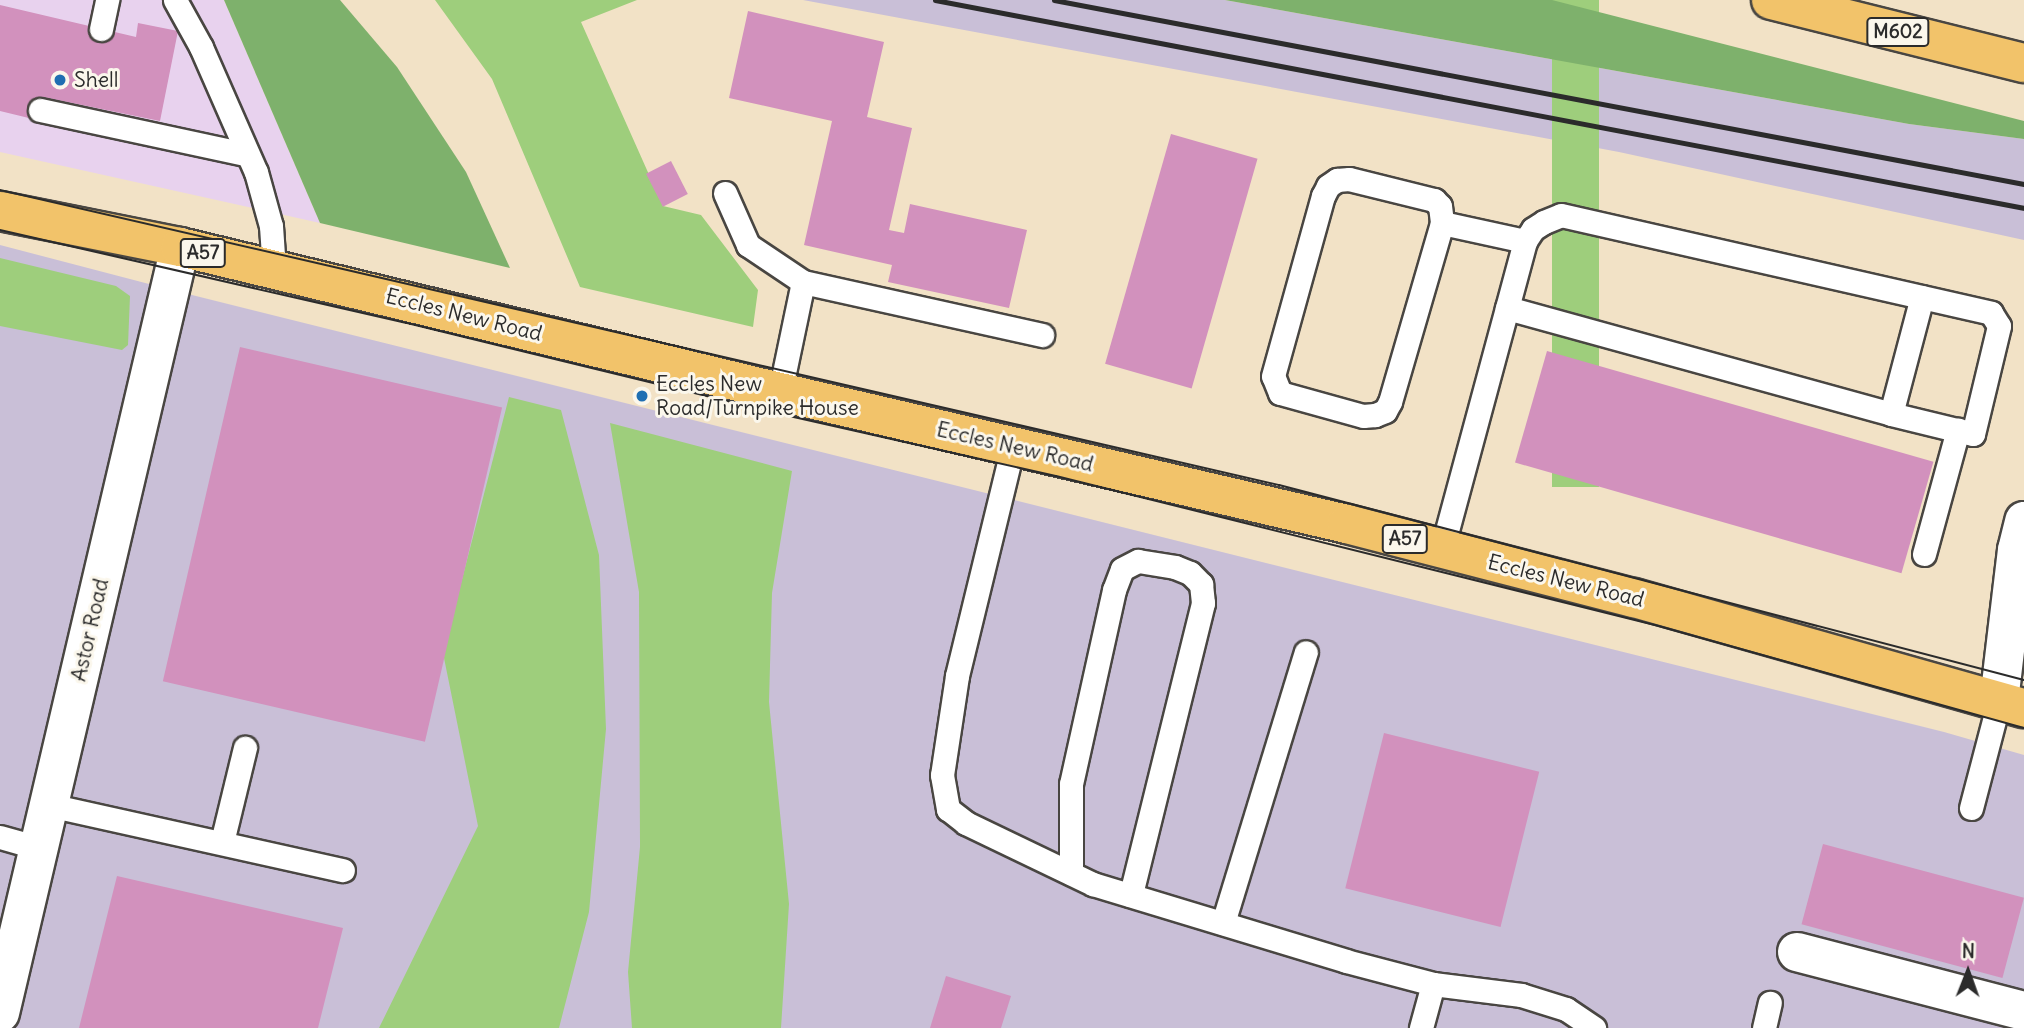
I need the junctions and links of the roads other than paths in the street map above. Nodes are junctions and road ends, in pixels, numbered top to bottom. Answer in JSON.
{"nodes":[{"id":1,"x":107,"y":0,"type":"edge"},
{"id":2,"x":176,"y":0,"type":"edge"},
{"id":3,"x":1772,"y":0,"type":"edge"},
{"id":4,"x":101,"y":29,"type":"dead end"},
{"id":5,"x":2024,"y":64,"type":"edge"},
{"id":6,"x":40,"y":110,"type":"dead end"},
{"id":7,"x":245,"y":154,"type":"junction"},
{"id":8,"x":724,"y":193,"type":"dead end"},
{"id":9,"x":0,"y":211,"type":"edge"},
{"id":10,"x":1442,"y":223,"type":"junction"},
{"id":11,"x":1525,"y":241,"type":"junction"},
{"id":12,"x":180,"y":247,"type":"junction"},
{"id":13,"x":274,"y":270,"type":"junction"},
{"id":14,"x":803,"y":282,"type":"junction"},
{"id":15,"x":1922,"y":297,"type":"junction"},
{"id":16,"x":1507,"y":307,"type":"junction"},
{"id":17,"x":1042,"y":335,"type":"dead end"},
{"id":18,"x":780,"y":392,"type":"junction"},
{"id":19,"x":1891,"y":414,"type":"junction"},
{"id":20,"x":1958,"y":430,"type":"junction"},
{"id":21,"x":1013,"y":446,"type":"junction"},
{"id":22,"x":2022,"y":541,"type":"edge"},
{"id":23,"x":1442,"y":549,"type":"junction"},
{"id":24,"x":1924,"y":554,"type":"dead end"},
{"id":25,"x":1306,"y":652,"type":"dead end"},
{"id":26,"x":2012,"y":705,"type":"edge"},
{"id":27,"x":245,"y":748,"type":"dead end"},
{"id":28,"x":49,"y":805,"type":"junction"},
{"id":29,"x":1971,"y":807,"type":"dead end"},
{"id":30,"x":0,"y":837,"type":"edge"},
{"id":31,"x":222,"y":842,"type":"junction"},
{"id":32,"x":39,"y":848,"type":"junction"},
{"id":33,"x":343,"y":870,"type":"dead end"},
{"id":34,"x":1071,"y":873,"type":"junction"},
{"id":35,"x":1131,"y":895,"type":"junction"},
{"id":36,"x":1223,"y":923,"type":"junction"},
{"id":37,"x":1797,"y":952,"type":"dead end"},
{"id":38,"x":1433,"y":984,"type":"junction"},
{"id":39,"x":1770,"y":1003,"type":"dead end"},
{"id":40,"x":2024,"y":1011,"type":"edge"},
{"id":41,"x":0,"y":1013,"type":"edge"},
{"id":42,"x":1421,"y":1028,"type":"edge"},
{"id":43,"x":1594,"y":1028,"type":"edge"},
{"id":44,"x":1764,"y":1028,"type":"edge"}],
"edges":[{"from":1,"to":4,"type":"lane"},
{"from":2,"to":7,"type":"lane"},
{"from":3,"to":5,"type":"main road","number":"M602"},
{"from":6,"to":7,"type":"lane"},
{"from":7,"to":13,"type":"lane"},
{"from":8,"to":14,"type":"lane"},
{"from":9,"to":12,"type":"main road","name":"Eccles New Road","number":"A57"},
{"from":10,"to":10,"type":"lane"},
{"from":10,"to":11,"type":"lane"},
{"from":11,"to":15,"type":"lane"},
{"from":11,"to":16,"type":"lane"},
{"from":12,"to":13,"type":"main road","name":"Eccles New Road","number":"A57"},
{"from":12,"to":28,"type":"street","name":"Astor Road"},
{"from":13,"to":18,"type":"main road","name":"Eccles New Road","number":"A57"},
{"from":14,"to":17,"type":"lane"},
{"from":14,"to":18,"type":"lane"},
{"from":15,"to":19,"type":"lane"},
{"from":15,"to":20,"type":"lane"},
{"from":16,"to":19,"type":"lane"},
{"from":16,"to":23,"type":"lane"},
{"from":18,"to":21,"type":"main road","name":"Eccles New Road","number":"A57"},
{"from":19,"to":20,"type":"lane"},
{"from":20,"to":24,"type":"lane"},
{"from":21,"to":23,"type":"main road","name":"Eccles New Road","number":"A57"},
{"from":21,"to":34,"type":"lane"},
{"from":22,"to":26,"type":"street"},
{"from":23,"to":26,"type":"main road","name":"Eccles New Road","number":"A57"},
{"from":25,"to":36,"type":"lane"},
{"from":26,"to":29,"type":"lane"},
{"from":27,"to":31,"type":"lane"},
{"from":28,"to":31,"type":"lane"},
{"from":28,"to":32,"type":"street","name":"Astor Road"},
{"from":30,"to":32,"type":"lane"},
{"from":31,"to":33,"type":"lane"},
{"from":32,"to":41,"type":"street","name":"Astor Road"},
{"from":34,"to":35,"type":"lane"},
{"from":34,"to":35,"type":"lane"},
{"from":35,"to":36,"type":"lane"},
{"from":36,"to":38,"type":"lane"},
{"from":37,"to":40,"type":"street"},
{"from":38,"to":42,"type":"lane"},
{"from":38,"to":43,"type":"lane"},
{"from":39,"to":44,"type":"lane"}]}
